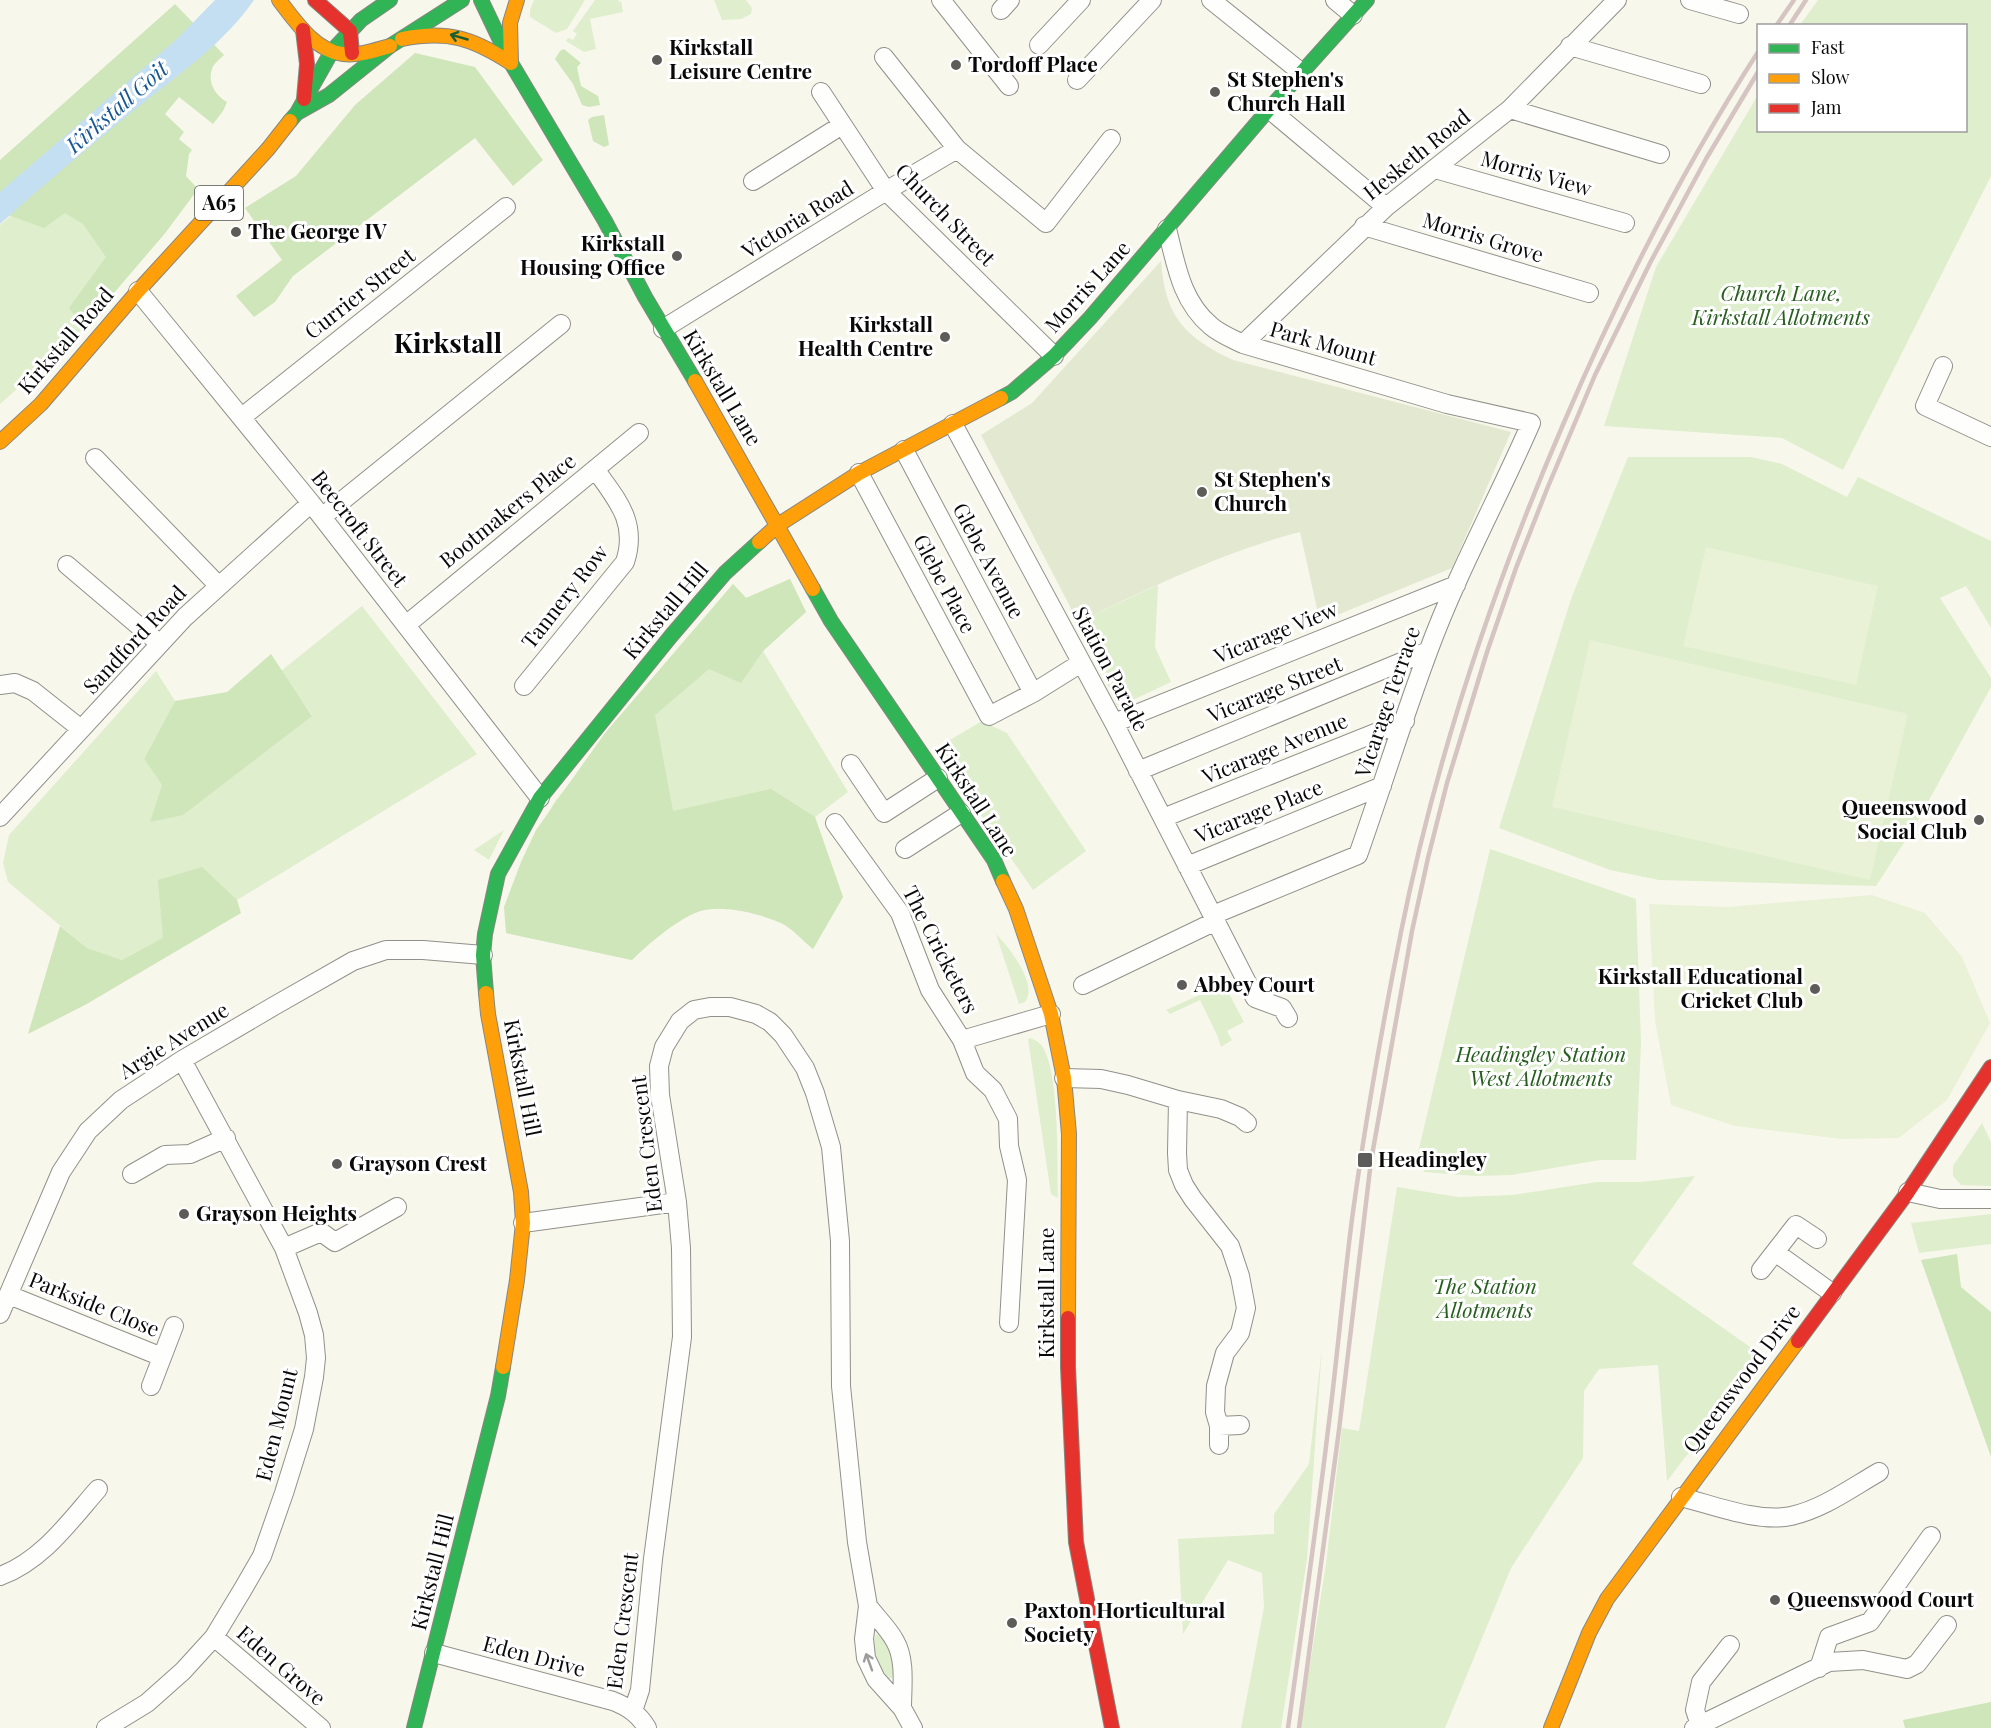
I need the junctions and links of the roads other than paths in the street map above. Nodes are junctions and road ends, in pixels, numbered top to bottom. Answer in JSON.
{"nodes":[{"id":1,"x":279,"y":0,"type":"edge"},
{"id":2,"x":315,"y":0,"type":"edge"},
{"id":3,"x":375,"y":0,"type":"edge"},
{"id":4,"x":390,"y":0,"type":"edge"},
{"id":5,"x":462,"y":0,"type":"edge"},
{"id":6,"x":481,"y":0,"type":"edge"},
{"id":7,"x":517,"y":0,"type":"edge"},
{"id":8,"x":941,"y":0,"type":"edge"},
{"id":9,"x":1081,"y":0,"type":"edge"},
{"id":10,"x":1152,"y":0,"type":"edge"},
{"id":11,"x":1211,"y":0,"type":"edge"},
{"id":12,"x":1335,"y":0,"type":"edge"},
{"id":13,"x":1367,"y":0,"type":"edge"},
{"id":14,"x":1617,"y":0,"type":"edge"},
{"id":15,"x":1690,"y":0,"type":"edge"},
{"id":16,"x":1739,"y":14,"type":"dead end"},
{"id":17,"x":1353,"y":15,"type":"junction"},
{"id":18,"x":353,"y":24,"type":"junction"},
{"id":19,"x":303,"y":30,"type":"junction"},
{"id":20,"x":396,"y":42,"type":"junction"},
{"id":21,"x":1039,"y":45,"type":"dead end"},
{"id":22,"x":1570,"y":46,"type":"junction"},
{"id":23,"x":332,"y":51,"type":"junction"},
{"id":24,"x":352,"y":53,"type":"junction"},
{"id":25,"x":884,"y":57,"type":"dead end"},
{"id":26,"x":511,"y":63,"type":"junction"},
{"id":27,"x":1302,"y":73,"type":"junction"},
{"id":28,"x":1077,"y":80,"type":"dead end"},
{"id":29,"x":1701,"y":84,"type":"dead end"},
{"id":30,"x":1009,"y":86,"type":"dead end"},
{"id":31,"x":821,"y":92,"type":"dead end"},
{"id":32,"x":329,"y":95,"type":"junction"},
{"id":33,"x":304,"y":99,"type":"junction"},
{"id":34,"x":1269,"y":109,"type":"junction"},
{"id":35,"x":1510,"y":109,"type":"junction"},
{"id":36,"x":297,"y":113,"type":"junction"},
{"id":37,"x":842,"y":124,"type":"junction"},
{"id":38,"x":1111,"y":139,"type":"dead end"},
{"id":39,"x":957,"y":150,"type":"junction"},
{"id":40,"x":1660,"y":154,"type":"dead end"},
{"id":41,"x":1436,"y":169,"type":"junction"},
{"id":42,"x":753,"y":181,"type":"dead end"},
{"id":43,"x":886,"y":191,"type":"junction"},
{"id":44,"x":506,"y":207,"type":"dead end"},
{"id":45,"x":1386,"y":207,"type":"junction"},
{"id":46,"x":1625,"y":223,"type":"dead end"},
{"id":47,"x":1364,"y":226,"type":"junction"},
{"id":48,"x":1167,"y":229,"type":"junction"},
{"id":49,"x":138,"y":291,"type":"junction"},
{"id":50,"x":1589,"y":293,"type":"dead end"},
{"id":51,"x":561,"y":324,"type":"dead end"},
{"id":52,"x":663,"y":329,"type":"junction"},
{"id":53,"x":1244,"y":344,"type":"junction"},
{"id":54,"x":1054,"y":356,"type":"junction"},
{"id":55,"x":1943,"y":366,"type":"dead end"},
{"id":56,"x":242,"y":417,"type":"junction"},
{"id":57,"x":1532,"y":423,"type":"joint"},
{"id":58,"x":954,"y":424,"type":"junction"},
{"id":59,"x":639,"y":433,"type":"dead end"},
{"id":60,"x":1991,"y":437,"type":"edge"},
{"id":61,"x":0,"y":442,"type":"edge"},
{"id":62,"x":904,"y":450,"type":"junction"},
{"id":63,"x":95,"y":458,"type":"dead end"},
{"id":64,"x":595,"y":469,"type":"junction"},
{"id":65,"x":859,"y":473,"type":"junction"},
{"id":66,"x":316,"y":510,"type":"junction"},
{"id":67,"x":778,"y":525,"type":"junction"},
{"id":68,"x":67,"y":565,"type":"dead end"},
{"id":69,"x":218,"y":585,"type":"junction"},
{"id":70,"x":1456,"y":585,"type":"junction"},
{"id":71,"x":406,"y":625,"type":"junction"},
{"id":72,"x":160,"y":644,"type":"junction"},
{"id":73,"x":1428,"y":651,"type":"junction"},
{"id":74,"x":1081,"y":663,"type":"junction"},
{"id":75,"x":0,"y":685,"type":"edge"},
{"id":76,"x":524,"y":686,"type":"dead end"},
{"id":77,"x":1033,"y":693,"type":"junction"},
{"id":78,"x":1405,"y":721,"type":"junction"},
{"id":79,"x":1113,"y":723,"type":"junction"},
{"id":80,"x":81,"y":729,"type":"junction"},
{"id":81,"x":851,"y":764,"type":"dead end"},
{"id":82,"x":1138,"y":771,"type":"junction"},
{"id":83,"x":938,"y":778,"type":"junction"},
{"id":84,"x":1382,"y":786,"type":"junction"},
{"id":85,"x":540,"y":798,"type":"junction"},
{"id":86,"x":961,"y":813,"type":"junction"},
{"id":87,"x":0,"y":817,"type":"edge"},
{"id":88,"x":1163,"y":818,"type":"junction"},
{"id":89,"x":835,"y":823,"type":"dead end"},
{"id":90,"x":905,"y":849,"type":"dead end"},
{"id":91,"x":1187,"y":866,"type":"junction"},
{"id":92,"x":1218,"y":924,"type":"junction"},
{"id":93,"x":483,"y":955,"type":"junction"},
{"id":94,"x":1083,"y":985,"type":"dead end"},
{"id":95,"x":1051,"y":1014,"type":"junction"},
{"id":96,"x":1288,"y":1018,"type":"dead end"},
{"id":97,"x":962,"y":1040,"type":"junction"},
{"id":98,"x":182,"y":1060,"type":"junction"},
{"id":99,"x":1991,"y":1067,"type":"edge"},
{"id":100,"x":1064,"y":1078,"type":"junction"},
{"id":101,"x":1178,"y":1100,"type":"junction"},
{"id":102,"x":1247,"y":1123,"type":"dead end"},
{"id":103,"x":226,"y":1138,"type":"junction"},
{"id":104,"x":132,"y":1174,"type":"dead end"},
{"id":105,"x":1908,"y":1192,"type":"junction"},
{"id":106,"x":1991,"y":1199,"type":"edge"},
{"id":107,"x":677,"y":1202,"type":"junction"},
{"id":108,"x":397,"y":1207,"type":"dead end"},
{"id":109,"x":522,"y":1223,"type":"junction"},
{"id":110,"x":1817,"y":1239,"type":"dead end"},
{"id":111,"x":284,"y":1248,"type":"junction"},
{"id":112,"x":1775,"y":1252,"type":"junction"},
{"id":113,"x":1761,"y":1270,"type":"dead end"},
{"id":114,"x":1832,"y":1293,"type":"junction"},
{"id":115,"x":9,"y":1295,"type":"junction"},
{"id":116,"x":0,"y":1314,"type":"edge"},
{"id":117,"x":1009,"y":1323,"type":"dead end"},
{"id":118,"x":174,"y":1326,"type":"dead end"},
{"id":119,"x":162,"y":1357,"type":"junction"},
{"id":120,"x":151,"y":1386,"type":"dead end"},
{"id":121,"x":1240,"y":1425,"type":"dead end"},
{"id":122,"x":1219,"y":1426,"type":"junction"},
{"id":123,"x":1219,"y":1445,"type":"dead end"},
{"id":124,"x":1879,"y":1472,"type":"dead end"},
{"id":125,"x":99,"y":1489,"type":"dead end"},
{"id":126,"x":1681,"y":1497,"type":"junction"},
{"id":127,"x":1931,"y":1536,"type":"dead end"},
{"id":128,"x":0,"y":1576,"type":"edge"},
{"id":129,"x":868,"y":1606,"type":"junction"},
{"id":130,"x":1947,"y":1625,"type":"dead end"},
{"id":131,"x":214,"y":1637,"type":"junction"},
{"id":132,"x":1730,"y":1645,"type":"dead end"},
{"id":133,"x":434,"y":1653,"type":"junction"},
{"id":134,"x":1819,"y":1668,"type":"junction"},
{"id":135,"x":902,"y":1708,"type":"junction"},
{"id":136,"x":633,"y":1711,"type":"junction"},
{"id":137,"x":1697,"y":1726,"type":"edge"},
{"id":138,"x":106,"y":1728,"type":"edge"},
{"id":139,"x":321,"y":1728,"type":"edge"},
{"id":140,"x":414,"y":1728,"type":"edge"},
{"id":141,"x":647,"y":1728,"type":"edge"},
{"id":142,"x":913,"y":1728,"type":"edge"},
{"id":143,"x":1112,"y":1728,"type":"edge"},
{"id":144,"x":1551,"y":1728,"type":"edge"}],
"edges":[{"from":1,"to":19,"type":"street"},
{"from":2,"to":18,"type":"street"},
{"from":3,"to":18,"type":"street"},
{"from":4,"to":18,"type":"street","number":"A65"},
{"from":5,"to":20,"type":"street","number":"A65"},
{"from":6,"to":26,"type":"street","name":"Kirkstall Lane"},
{"from":7,"to":26,"type":"street"},
{"from":8,"to":30,"type":"street"},
{"from":9,"to":21,"type":"street"},
{"from":10,"to":28,"type":"street"},
{"from":11,"to":27,"type":"street"},
{"from":12,"to":17,"type":"street"},
{"from":13,"to":17,"type":"street","name":"Morris Lane"},
{"from":14,"to":22,"type":"street","name":"Hesketh Road"},
{"from":15,"to":16,"type":"street"},
{"from":17,"to":27,"type":"street","name":"Morris Lane"},
{"from":18,"to":23,"type":"street","number":"A65"},
{"from":18,"to":24,"type":"street"},
{"from":19,"to":23,"type":"street"},
{"from":19,"to":33,"type":"street"},
{"from":20,"to":24,"type":"street"},
{"from":26,"to":20,"type":"street","one_way":true},
{"from":20,"to":32,"type":"street","number":"A65"},
{"from":22,"to":29,"type":"street"},
{"from":22,"to":35,"type":"street","name":"Hesketh Road"},
{"from":23,"to":24,"type":"street"},
{"from":23,"to":33,"type":"street","number":"A65"},
{"from":24,"to":32,"type":"street"},
{"from":25,"to":39,"type":"street"},
{"from":26,"to":52,"type":"street","name":"Kirkstall Lane"},
{"from":27,"to":34,"type":"street","name":"Morris Lane"},
{"from":31,"to":37,"type":"street","name":"Church Street"},
{"from":32,"to":36,"type":"street","number":"A65"},
{"from":33,"to":36,"type":"street","number":"A65"},
{"from":34,"to":45,"type":"street"},
{"from":34,"to":48,"type":"street","name":"Morris Lane"},
{"from":35,"to":40,"type":"street"},
{"from":35,"to":41,"type":"street","name":"Hesketh Road"},
{"from":36,"to":49,"type":"street","number":"A65"},
{"from":37,"to":42,"type":"street"},
{"from":37,"to":43,"type":"street","name":"Church Street"},
{"from":38,"to":39,"type":"street"},
{"from":39,"to":43,"type":"street","name":"Victoria Road"},
{"from":41,"to":45,"type":"street","name":"Hesketh Road"},
{"from":41,"to":46,"type":"street","name":"Morris View"},
{"from":43,"to":52,"type":"street","name":"Victoria Road"},
{"from":43,"to":54,"type":"street","name":"Church Street"},
{"from":44,"to":56,"type":"street","name":"Currier Street"},
{"from":45,"to":47,"type":"street","name":"Hesketh Road"},
{"from":47,"to":50,"type":"street","name":"Morris Grove"},
{"from":47,"to":53,"type":"street","name":"Hesketh Road"},
{"from":48,"to":53,"type":"street","name":"Park Mount"},
{"from":48,"to":54,"type":"street","name":"Morris Lane"},
{"from":49,"to":56,"type":"street","name":"Beecroft Street"},
{"from":49,"to":61,"type":"street","name":"Kirkstall Road","number":"A65"},
{"from":51,"to":66,"type":"street","name":"Sandford Road"},
{"from":52,"to":67,"type":"street","name":"Kirkstall Lane"},
{"from":53,"to":57,"type":"street","name":"Park Mount"},
{"from":54,"to":58,"type":"street","name":"Morris Lane"},
{"from":55,"to":60,"type":"street"},
{"from":56,"to":66,"type":"street","name":"Beecroft Street"},
{"from":57,"to":70,"type":"street","name":"Vicarage Terrace"},
{"from":58,"to":62,"type":"street","name":"Morris Lane"},
{"from":58,"to":74,"type":"street","name":"Station Parade"},
{"from":59,"to":64,"type":"street","name":"Bootmakers Place"},
{"from":62,"to":65,"type":"street","name":"Morris Lane"},
{"from":62,"to":77,"type":"street","name":"Glebe Avenue"},
{"from":63,"to":69,"type":"street"},
{"from":64,"to":71,"type":"street","name":"Bootmakers Place"},
{"from":64,"to":76,"type":"street","name":"Tannery Row"},
{"from":65,"to":67,"type":"street","name":"Morris Lane"},
{"from":65,"to":77,"type":"street","name":"Glebe Place"},
{"from":66,"to":69,"type":"street","name":"Sandford Road"},
{"from":66,"to":71,"type":"street","name":"Beecroft Street"},
{"from":67,"to":83,"type":"street","name":"Kirkstall Lane"},
{"from":67,"to":85,"type":"street","name":"Kirkstall Hill"},
{"from":68,"to":72,"type":"street"},
{"from":69,"to":72,"type":"street","name":"Sandford Road"},
{"from":70,"to":73,"type":"street","name":"Vicarage Terrace"},
{"from":70,"to":79,"type":"street","name":"Vicarage View"},
{"from":71,"to":85,"type":"street","name":"Beecroft Street"},
{"from":72,"to":80,"type":"street","name":"Sandford Road"},
{"from":73,"to":78,"type":"street","name":"Vicarage Terrace"},
{"from":73,"to":82,"type":"street","name":"Vicarage Street"},
{"from":74,"to":77,"type":"street"},
{"from":74,"to":79,"type":"street","name":"Station Parade"},
{"from":75,"to":80,"type":"street"},
{"from":78,"to":84,"type":"street","name":"Vicarage Terrace"},
{"from":78,"to":88,"type":"street","name":"Vicarage Avenue"},
{"from":79,"to":82,"type":"street","name":"Station Parade"},
{"from":80,"to":87,"type":"street","name":"Sandford Road"},
{"from":81,"to":83,"type":"street"},
{"from":82,"to":88,"type":"street","name":"Station Parade"},
{"from":83,"to":86,"type":"street","name":"Kirkstall Lane"},
{"from":84,"to":91,"type":"street","name":"Vicarage Place"},
{"from":84,"to":92,"type":"street","name":"Vicarage Terrace"},
{"from":85,"to":93,"type":"street","name":"Kirkstall Hill"},
{"from":86,"to":90,"type":"street"},
{"from":86,"to":95,"type":"street","name":"Kirkstall Lane"},
{"from":88,"to":91,"type":"street","name":"Station Parade"},
{"from":89,"to":97,"type":"street","name":"The Cricketers"},
{"from":91,"to":92,"type":"street","name":"Station Parade"},
{"from":92,"to":94,"type":"street","name":"Vicarage Terrace"},
{"from":92,"to":96,"type":"street","name":"Station Parade"},
{"from":93,"to":98,"type":"street","name":"Argie Avenue"},
{"from":93,"to":109,"type":"street","name":"Kirkstall Hill"},
{"from":95,"to":97,"type":"street","name":"The Cricketers"},
{"from":95,"to":100,"type":"street","name":"Kirkstall Lane"},
{"from":97,"to":117,"type":"street","name":"The Cricketers"},
{"from":98,"to":103,"type":"street","name":"Eden Mount"},
{"from":98,"to":115,"type":"street","name":"Argie Avenue"},
{"from":99,"to":105,"type":"street","name":"Queenswood Drive"},
{"from":100,"to":101,"type":"street"},
{"from":100,"to":143,"type":"street","name":"Kirkstall Lane"},
{"from":101,"to":102,"type":"street"},
{"from":101,"to":122,"type":"street"},
{"from":103,"to":104,"type":"street"},
{"from":103,"to":111,"type":"street","name":"Eden Mount"},
{"from":105,"to":106,"type":"street"},
{"from":105,"to":114,"type":"street","name":"Queenswood Drive"},
{"from":107,"to":109,"type":"street"},
{"from":107,"to":129,"type":"street","name":"Eden Crescent"},
{"from":107,"to":136,"type":"street","name":"Eden Crescent"},
{"from":108,"to":111,"type":"street"},
{"from":109,"to":133,"type":"street","name":"Kirkstall Hill"},
{"from":110,"to":112,"type":"street"},
{"from":111,"to":131,"type":"street","name":"Eden Mount"},
{"from":112,"to":113,"type":"street"},
{"from":112,"to":114,"type":"street"},
{"from":114,"to":126,"type":"street","name":"Queenswood Drive"},
{"from":115,"to":116,"type":"street","name":"Argie Avenue"},
{"from":115,"to":119,"type":"street","name":"Parkside Close"},
{"from":118,"to":119,"type":"street","name":"Parkside Close"},
{"from":119,"to":120,"type":"street","name":"Parkside Close"},
{"from":121,"to":122,"type":"street"},
{"from":122,"to":123,"type":"street"},
{"from":124,"to":126,"type":"street"},
{"from":125,"to":128,"type":"street"},
{"from":126,"to":144,"type":"street","name":"Queenswood Drive"},
{"from":127,"to":134,"type":"street"},
{"from":129,"to":135,"type":"street","name":"Eden Crescent"},
{"from":135,"to":129,"type":"street","name":"Eden Crescent","one_way":true},
{"from":130,"to":134,"type":"street"},
{"from":131,"to":138,"type":"street","name":"Eden Mount"},
{"from":131,"to":139,"type":"street","name":"Eden Grove"},
{"from":132,"to":137,"type":"street"},
{"from":133,"to":136,"type":"street","name":"Eden Drive"},
{"from":133,"to":140,"type":"street","name":"Kirkstall Hill"},
{"from":134,"to":137,"type":"street"},
{"from":135,"to":142,"type":"street","name":"Eden Crescent"},
{"from":136,"to":141,"type":"street","name":"Eden Drive"}]}
